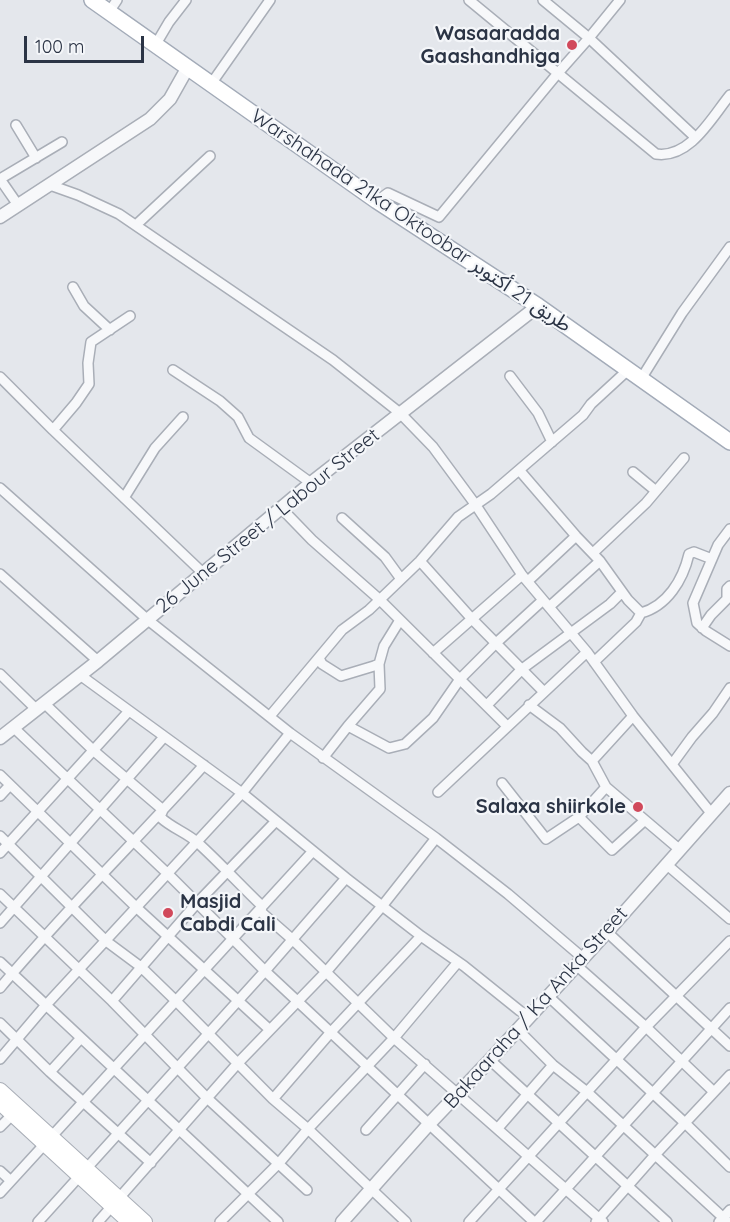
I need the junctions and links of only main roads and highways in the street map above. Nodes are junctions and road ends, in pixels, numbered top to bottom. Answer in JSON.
{"nodes":[{"id":1,"x":92,"y":0,"type":"edge"},
{"id":2,"x":113,"y":6,"type":"edge"},
{"id":3,"x":730,"y":442,"type":"edge"},
{"id":4,"x":0,"y":1090,"type":"edge"},
{"id":5,"x":0,"y":1103,"type":"edge"},
{"id":6,"x":48,"y":1141,"type":"junction"},
{"id":7,"x":116,"y":1203,"type":"junction"},
{"id":8,"x":129,"y":1222,"type":"edge"},
{"id":9,"x":145,"y":1222,"type":"edge"}],
"edges":[{"from":1,"to":2,"type":"main road","name":"Warshahada 21ka Oktoobar طريق 21 أكتوبر"},
{"from":2,"to":3,"type":"main road","name":"Warshahada 21ka Oktoobar طريق 21 أكتوبر"},
{"from":4,"to":6,"type":"main road"},
{"from":5,"to":6,"type":"main road"},
{"from":6,"to":7,"type":"main road"},
{"from":7,"to":8,"type":"main road"},
{"from":7,"to":9,"type":"main road"}]}
